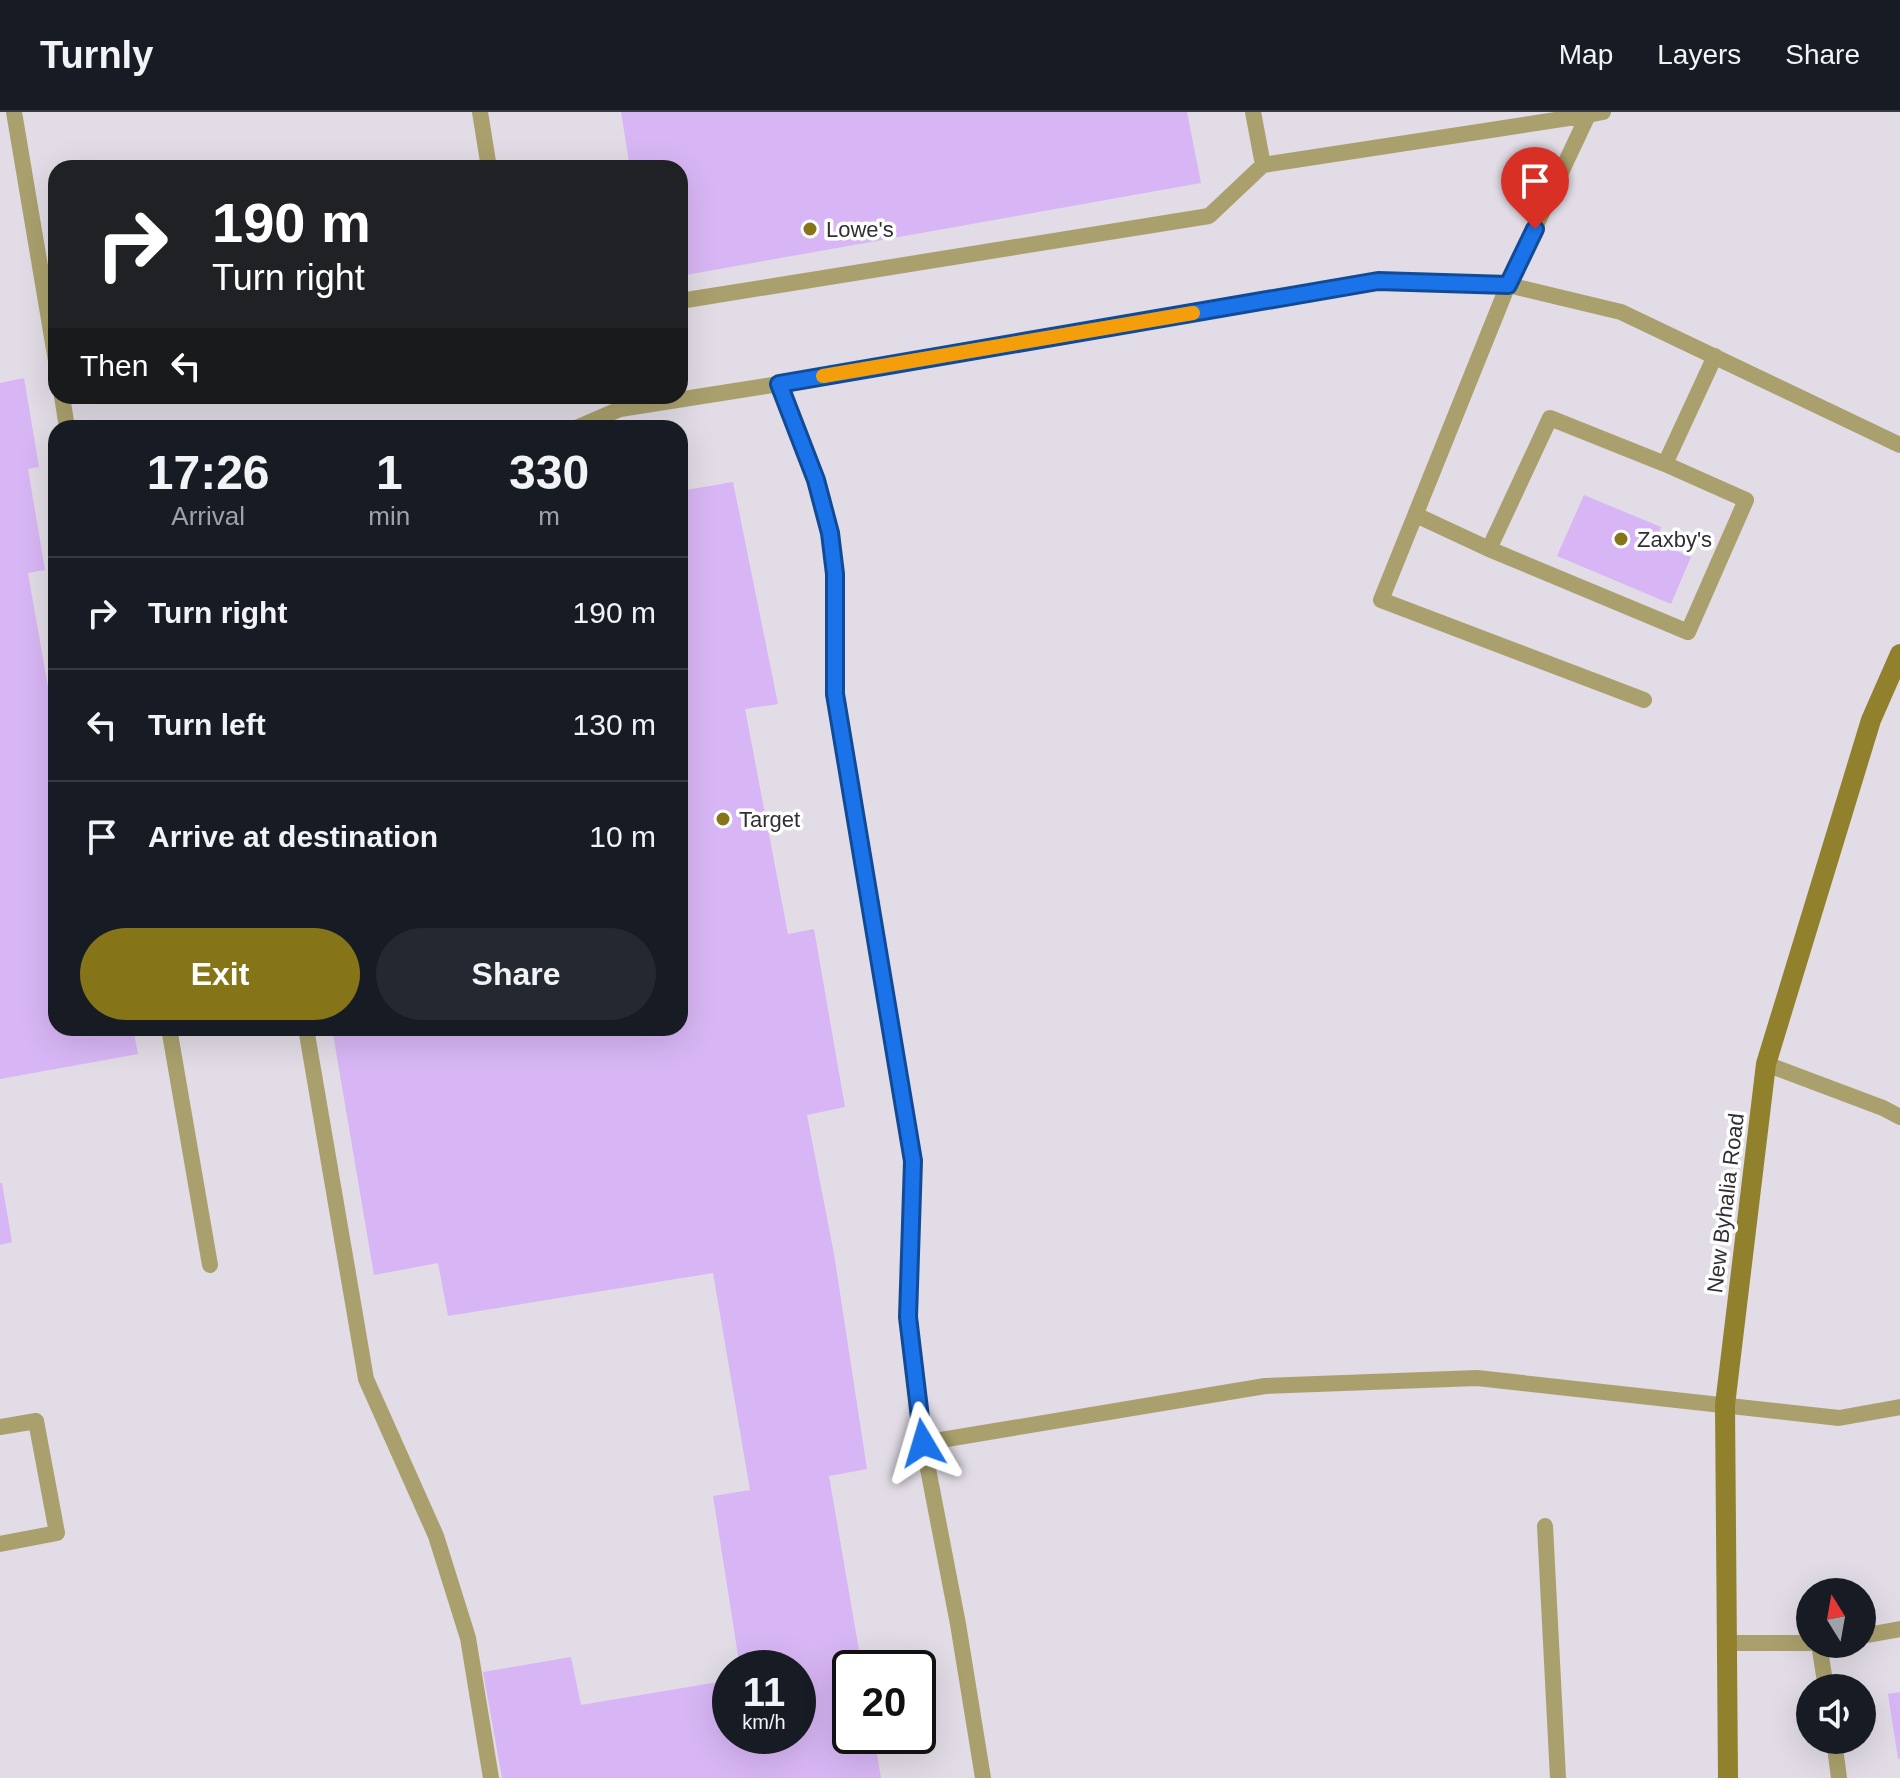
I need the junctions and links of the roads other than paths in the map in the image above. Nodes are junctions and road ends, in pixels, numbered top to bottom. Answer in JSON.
{"nodes":[{"id":1,"x":14,"y":112,"type":"edge"},
{"id":2,"x":480,"y":112,"type":"edge"},
{"id":3,"x":1253,"y":112,"type":"edge"},
{"id":4,"x":1595,"y":114,"type":"edge"},
{"id":5,"x":488,"y":160,"type":"edge"},
{"id":6,"x":1263,"y":165,"type":"junction"},
{"id":7,"x":1508,"y":285,"type":"junction"},
{"id":8,"x":688,"y":300,"type":"edge"},
{"id":9,"x":48,"y":314,"type":"edge"},
{"id":10,"x":1715,"y":356,"type":"junction"},
{"id":11,"x":779,"y":384,"type":"junction"},
{"id":12,"x":688,"y":398,"type":"edge"},
{"id":13,"x":652,"y":404,"type":"edge"},
{"id":14,"x":595,"y":420,"type":"edge"},
{"id":15,"x":1900,"y":445,"type":"edge"},
{"id":16,"x":1665,"y":464,"type":"junction"},
{"id":17,"x":1416,"y":515,"type":"junction"},
{"id":18,"x":1489,"y":549,"type":"junction"},
{"id":19,"x":1898,"y":664,"type":"edge"},
{"id":20,"x":1644,"y":700,"type":"dead end"},
{"id":21,"x":170,"y":1036,"type":"edge"},
{"id":22,"x":307,"y":1036,"type":"edge"},
{"id":23,"x":1766,"y":1064,"type":"junction"},
{"id":24,"x":1900,"y":1117,"type":"edge"},
{"id":25,"x":210,"y":1265,"type":"dead end"},
{"id":26,"x":1725,"y":1405,"type":"junction"},
{"id":27,"x":1900,"y":1407,"type":"edge"},
{"id":28,"x":0,"y":1427,"type":"edge"},
{"id":29,"x":923,"y":1443,"type":"junction"},
{"id":30,"x":1545,"y":1526,"type":"dead end"},
{"id":31,"x":0,"y":1544,"type":"edge"},
{"id":32,"x":1900,"y":1629,"type":"edge"},
{"id":33,"x":1876,"y":1633,"type":"edge"},
{"id":34,"x":1727,"y":1643,"type":"junction"},
{"id":35,"x":1796,"y":1643,"type":"edge"},
{"id":36,"x":1836,"y":1754,"type":"edge"},
{"id":37,"x":491,"y":1778,"type":"edge"},
{"id":38,"x":983,"y":1778,"type":"edge"},
{"id":39,"x":1558,"y":1778,"type":"edge"},
{"id":40,"x":1728,"y":1778,"type":"edge"},
{"id":41,"x":1839,"y":1778,"type":"edge"}],
"edges":[{"from":1,"to":9,"type":"lane"},
{"from":2,"to":5,"type":"lane"},
{"from":3,"to":6,"type":"lane"},
{"from":4,"to":6,"type":"lane"},
{"from":4,"to":7,"type":"lane"},
{"from":6,"to":8,"type":"lane"},
{"from":7,"to":10,"type":"lane"},
{"from":7,"to":11,"type":"lane"},
{"from":7,"to":17,"type":"lane"},
{"from":10,"to":15,"type":"lane"},
{"from":10,"to":16,"type":"lane"},
{"from":11,"to":12,"type":"lane"},
{"from":11,"to":29,"type":"lane"},
{"from":13,"to":14,"type":"lane"},
{"from":16,"to":18,"type":"lane"},
{"from":16,"to":18,"type":"lane"},
{"from":17,"to":18,"type":"lane"},
{"from":17,"to":20,"type":"lane"},
{"from":19,"to":23,"type":"main road","name":"New Byhalia Road"},
{"from":21,"to":25,"type":"lane"},
{"from":22,"to":37,"type":"lane"},
{"from":23,"to":24,"type":"lane"},
{"from":23,"to":26,"type":"main road","name":"New Byhalia Road"},
{"from":26,"to":27,"type":"lane"},
{"from":26,"to":29,"type":"lane"},
{"from":26,"to":34,"type":"main road","name":"New Byhalia Road"},
{"from":28,"to":31,"type":"lane"},
{"from":29,"to":38,"type":"lane"},
{"from":30,"to":39,"type":"lane"},
{"from":32,"to":33,"type":"lane"},
{"from":34,"to":35,"type":"lane"},
{"from":34,"to":40,"type":"main road","name":"New Byhalia Road"},
{"from":36,"to":41,"type":"lane"}]}
